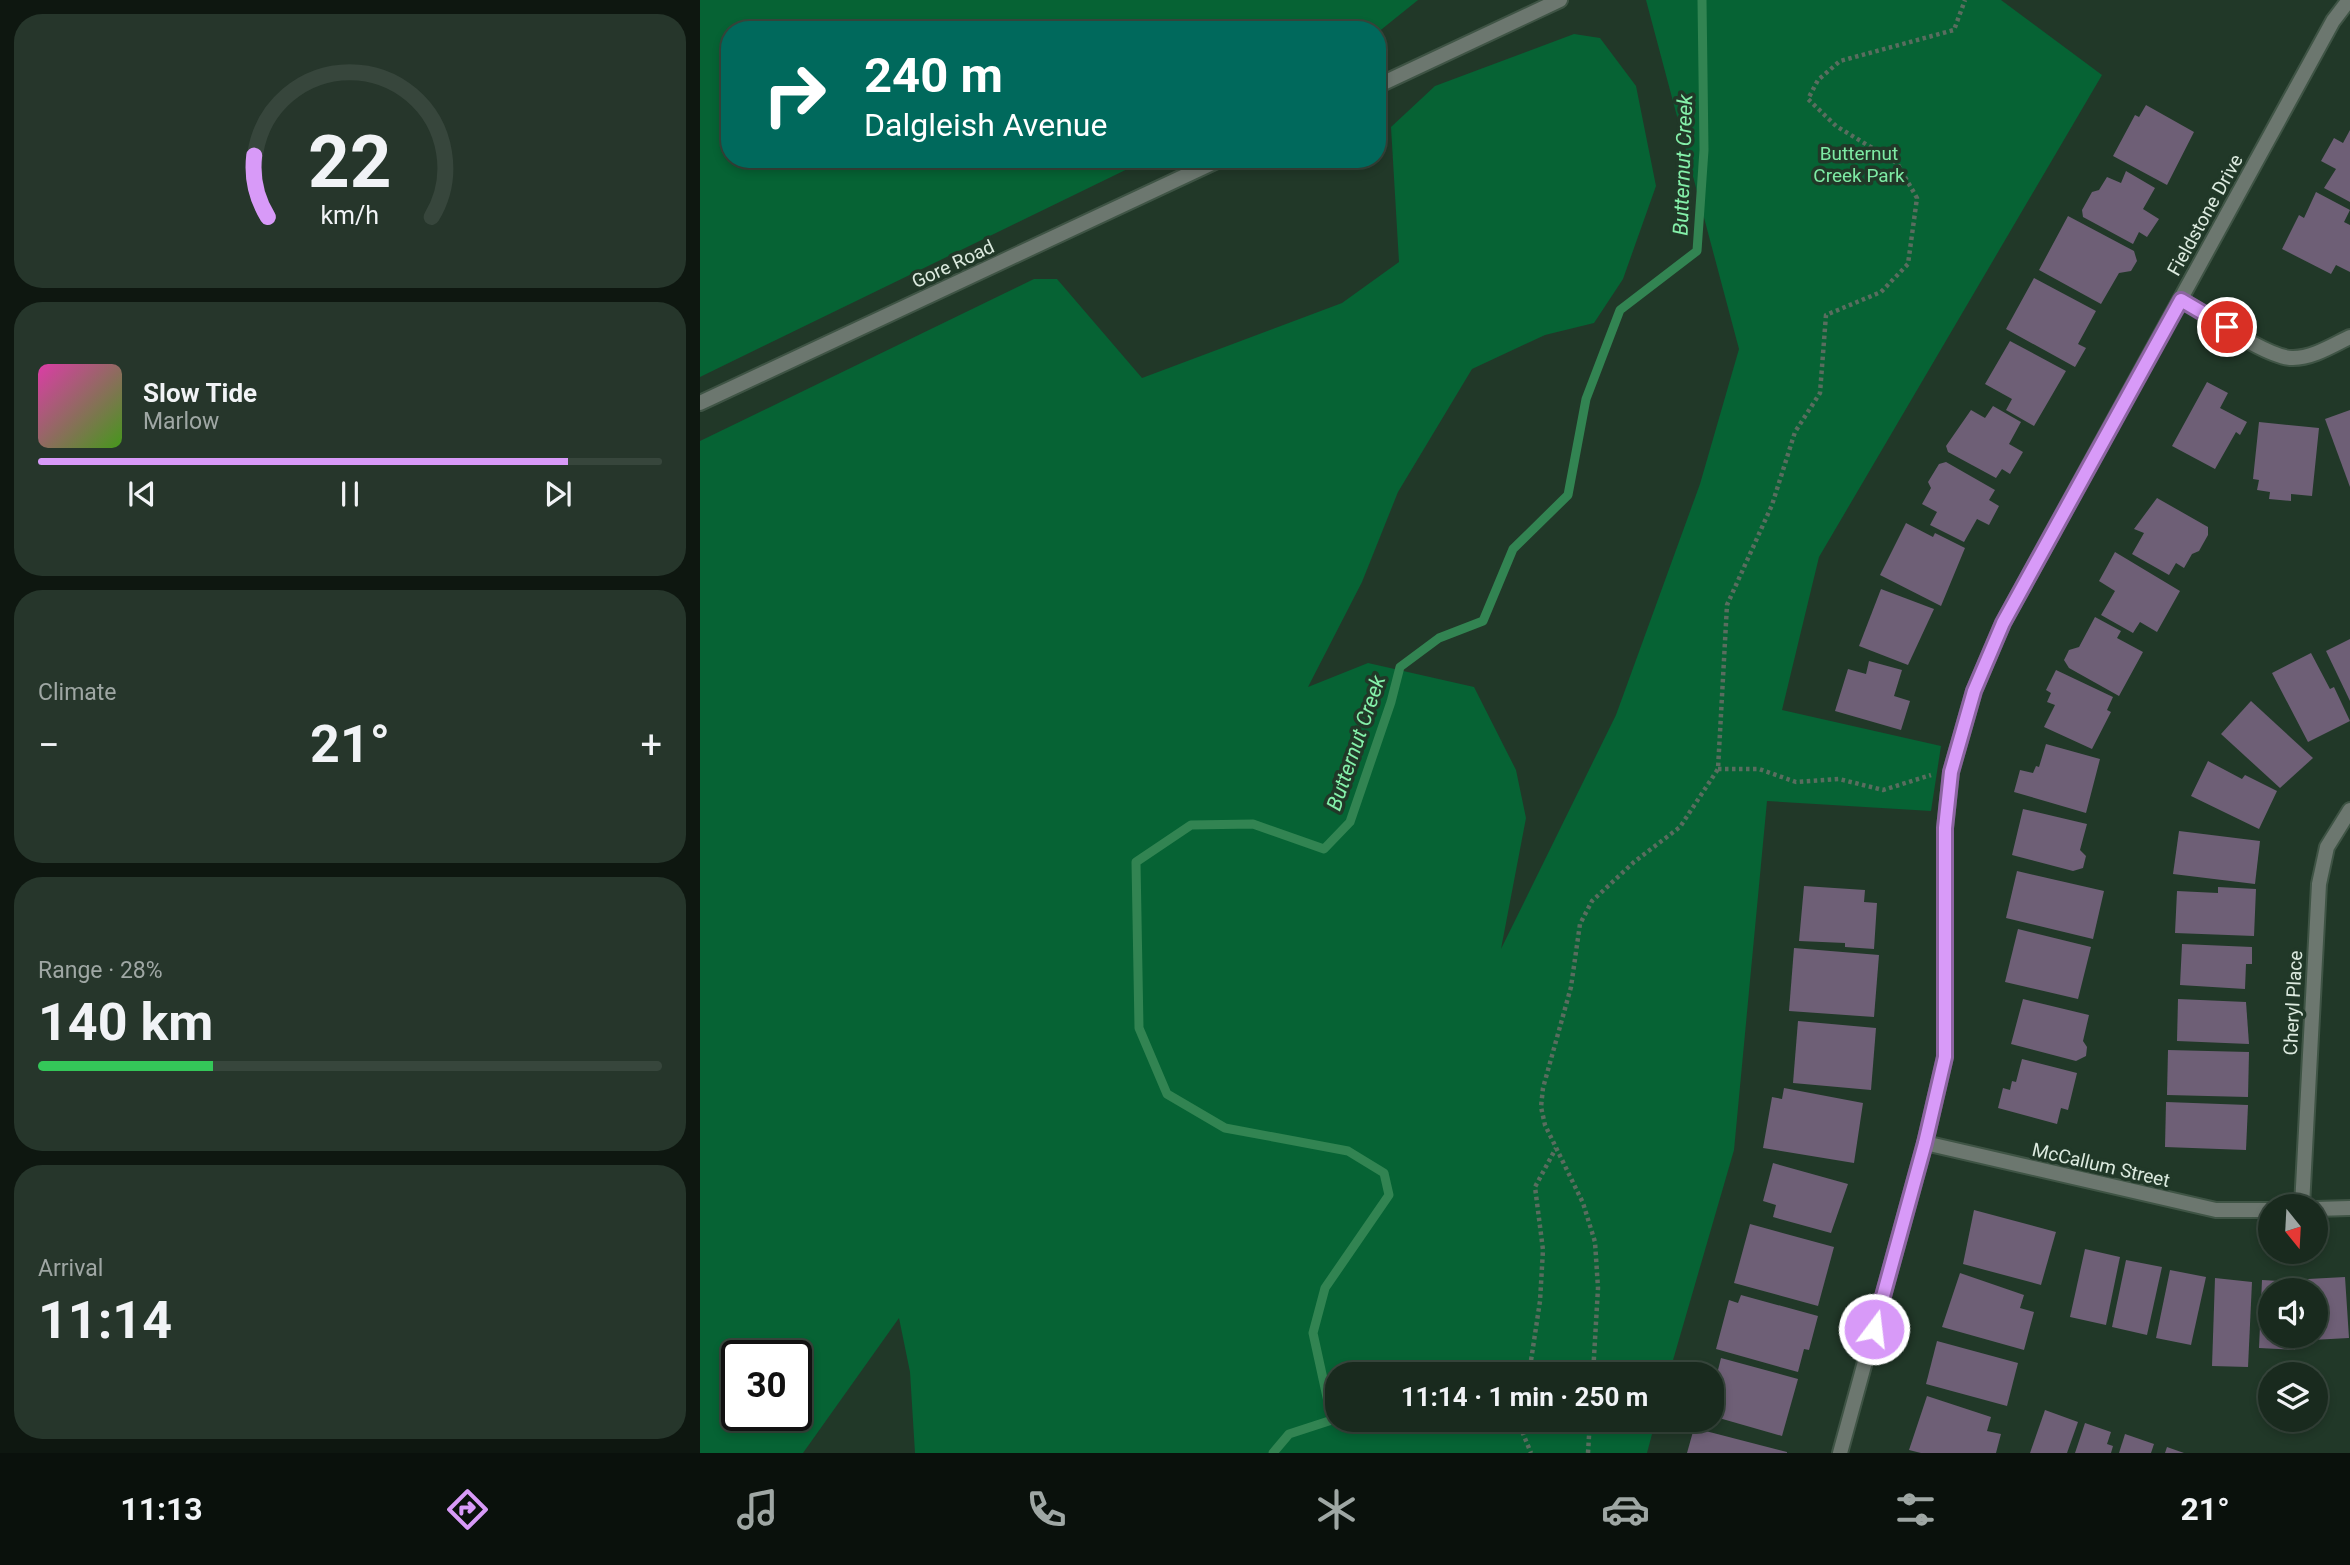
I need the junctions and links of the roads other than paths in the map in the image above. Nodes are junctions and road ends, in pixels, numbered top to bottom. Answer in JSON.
{"nodes":[{"id":1,"x":1560,"y":0,"type":"edge"},
{"id":2,"x":2348,"y":0,"type":"edge"},
{"id":3,"x":1386,"y":82,"type":"edge"},
{"id":4,"x":1202,"y":168,"type":"edge"},
{"id":5,"x":2181,"y":300,"type":"junction"},
{"id":6,"x":2350,"y":337,"type":"edge"},
{"id":7,"x":700,"y":403,"type":"edge"},
{"id":8,"x":2350,"y":810,"type":"edge"},
{"id":9,"x":1925,"y":1143,"type":"junction"},
{"id":10,"x":2303,"y":1194,"type":"edge"},
{"id":11,"x":2350,"y":1208,"type":"edge"},
{"id":12,"x":2328,"y":1209,"type":"edge"},
{"id":13,"x":2258,"y":1210,"type":"edge"},
{"id":14,"x":1840,"y":1453,"type":"edge"}],
"edges":[{"from":1,"to":3,"type":"street"},
{"from":2,"to":5,"type":"street","name":"Fieldstone Drive"},
{"from":4,"to":7,"type":"street","name":"Gore Road"},
{"from":5,"to":6,"type":"street"},
{"from":5,"to":9,"type":"street","name":"Fieldstone Drive"},
{"from":8,"to":10,"type":"street","name":"Cheryl Place"},
{"from":9,"to":13,"type":"street","name":"McCallum Street"},
{"from":9,"to":14,"type":"street","name":"Fieldstone Drive"},
{"from":11,"to":12,"type":"street"}]}
